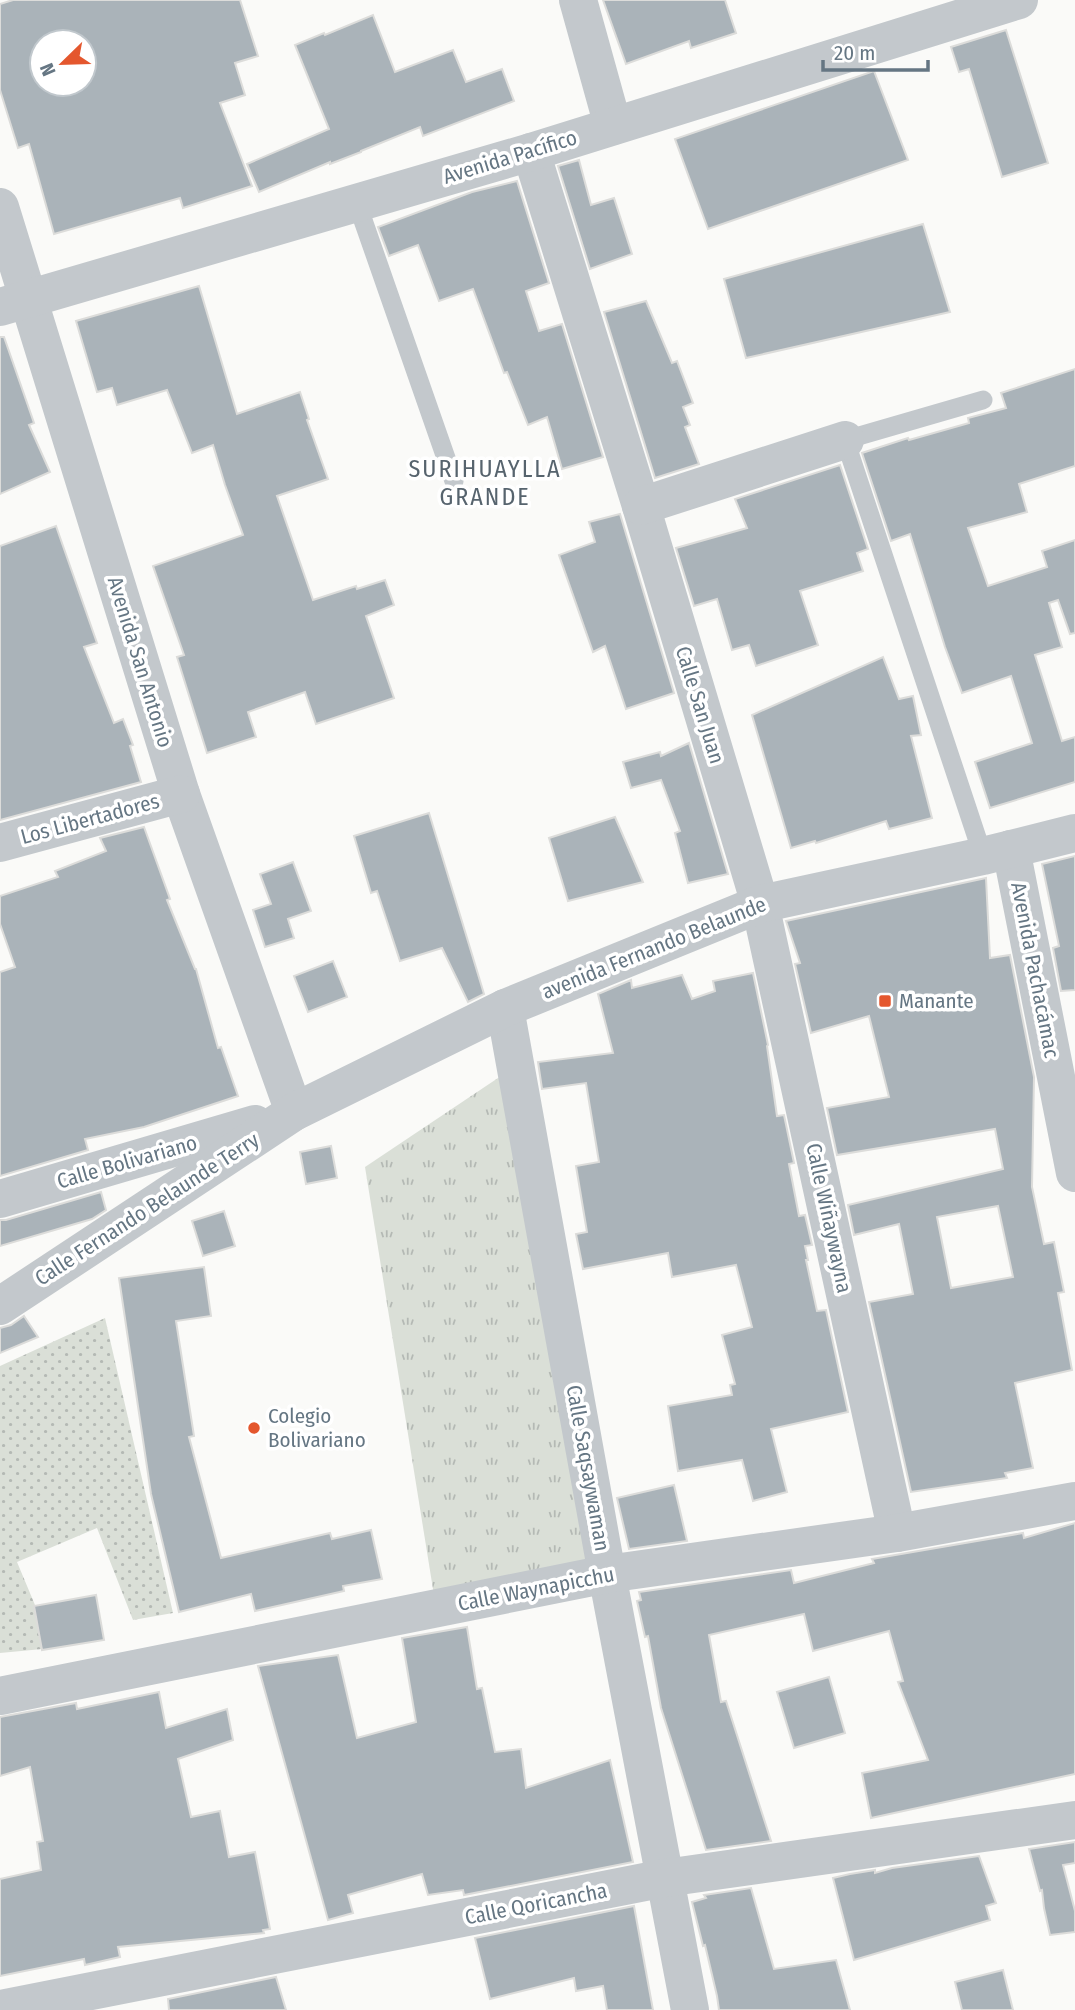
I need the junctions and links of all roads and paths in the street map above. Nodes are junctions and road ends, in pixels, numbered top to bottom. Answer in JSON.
{"nodes":[{"id":1,"x":578,"y":0,"type":"edge"},
{"id":2,"x":1018,"y":0,"type":"edge"},
{"id":3,"x":613,"y":125,"type":"junction"},
{"id":4,"x":531,"y":152,"type":"junction"},
{"id":5,"x":357,"y":203,"type":"junction"},
{"id":6,"x":0,"y":207,"type":"edge"},
{"id":7,"x":14,"y":303,"type":"edge"},
{"id":8,"x":983,"y":400,"type":"dead end"},
{"id":9,"x":845,"y":440,"type":"junction"},
{"id":10,"x":454,"y":481,"type":"dead end"},
{"id":11,"x":641,"y":506,"type":"junction"},
{"id":12,"x":181,"y":794,"type":"junction"},
{"id":13,"x":1075,"y":833,"type":"edge"},
{"id":14,"x":0,"y":843,"type":"edge"},
{"id":15,"x":997,"y":852,"type":"junction"},
{"id":16,"x":760,"y":904,"type":"junction"},
{"id":17,"x":505,"y":1008,"type":"junction"},
{"id":18,"x":294,"y":1112,"type":"junction"},
{"id":19,"x":1075,"y":1173,"type":"edge"},
{"id":20,"x":0,"y":1199,"type":"edge"},
{"id":21,"x":0,"y":1306,"type":"edge"},
{"id":22,"x":1075,"y":1501,"type":"edge"},
{"id":23,"x":897,"y":1533,"type":"junction"},
{"id":24,"x":607,"y":1574,"type":"junction"},
{"id":25,"x":0,"y":1696,"type":"edge"},
{"id":26,"x":1075,"y":1819,"type":"edge"},
{"id":27,"x":665,"y":1878,"type":"junction"},
{"id":28,"x":0,"y":2009,"type":"edge"},
{"id":29,"x":690,"y":2010,"type":"edge"}],
"edges":[{"from":1,"to":3,"type":"street"},
{"from":2,"to":3,"type":"street","name":"Avenida Pacífico"},
{"from":3,"to":4,"type":"street","name":"Avenida Pacífico"},
{"from":4,"to":5,"type":"street","name":"Avenida Pacífico"},
{"from":4,"to":11,"type":"street","name":"Calle San Juan"},
{"from":5,"to":7,"type":"street","name":"Avenida Pacífico"},
{"from":5,"to":10,"type":"lane"},
{"from":6,"to":7,"type":"street","name":"Avenida San Antonio"},
{"from":7,"to":12,"type":"street","name":"Avenida San Antonio"},
{"from":8,"to":9,"type":"lane"},
{"from":9,"to":11,"type":"street"},
{"from":9,"to":15,"type":"lane"},
{"from":11,"to":16,"type":"street","name":"Calle San Juan"},
{"from":12,"to":14,"type":"street","name":"Los Libertadores"},
{"from":12,"to":18,"type":"street","name":"Avenida San Antonio"},
{"from":13,"to":15,"type":"street","name":"avenida Fernando Belaunde"},
{"from":15,"to":16,"type":"street","name":"avenida Fernando Belaunde"},
{"from":15,"to":19,"type":"street","name":"Avenida Pachacámac"},
{"from":16,"to":17,"type":"street","name":"avenida Fernando Belaunde"},
{"from":16,"to":23,"type":"street","name":"Calle Wiñaywayna"},
{"from":17,"to":18,"type":"street","name":"avenida Fernando Belaunde"},
{"from":17,"to":24,"type":"street","name":"Calle Saqsaywaman"},
{"from":18,"to":20,"type":"street","name":"Calle Bolivariano"},
{"from":18,"to":21,"type":"street","name":"Calle Fernando Belaunde Terry"},
{"from":22,"to":23,"type":"street","name":"Calle Waynapicchu"},
{"from":23,"to":24,"type":"street","name":"Calle Waynapicchu"},
{"from":24,"to":25,"type":"street","name":"Calle Waynapicchu"},
{"from":24,"to":27,"type":"street","name":"Calle Saqsaywaman"},
{"from":26,"to":27,"type":"street","name":"Calle Qoricancha"},
{"from":27,"to":28,"type":"street","name":"Calle Qoricancha"},
{"from":27,"to":29,"type":"street","name":"Calle Saqsaywaman"}]}
